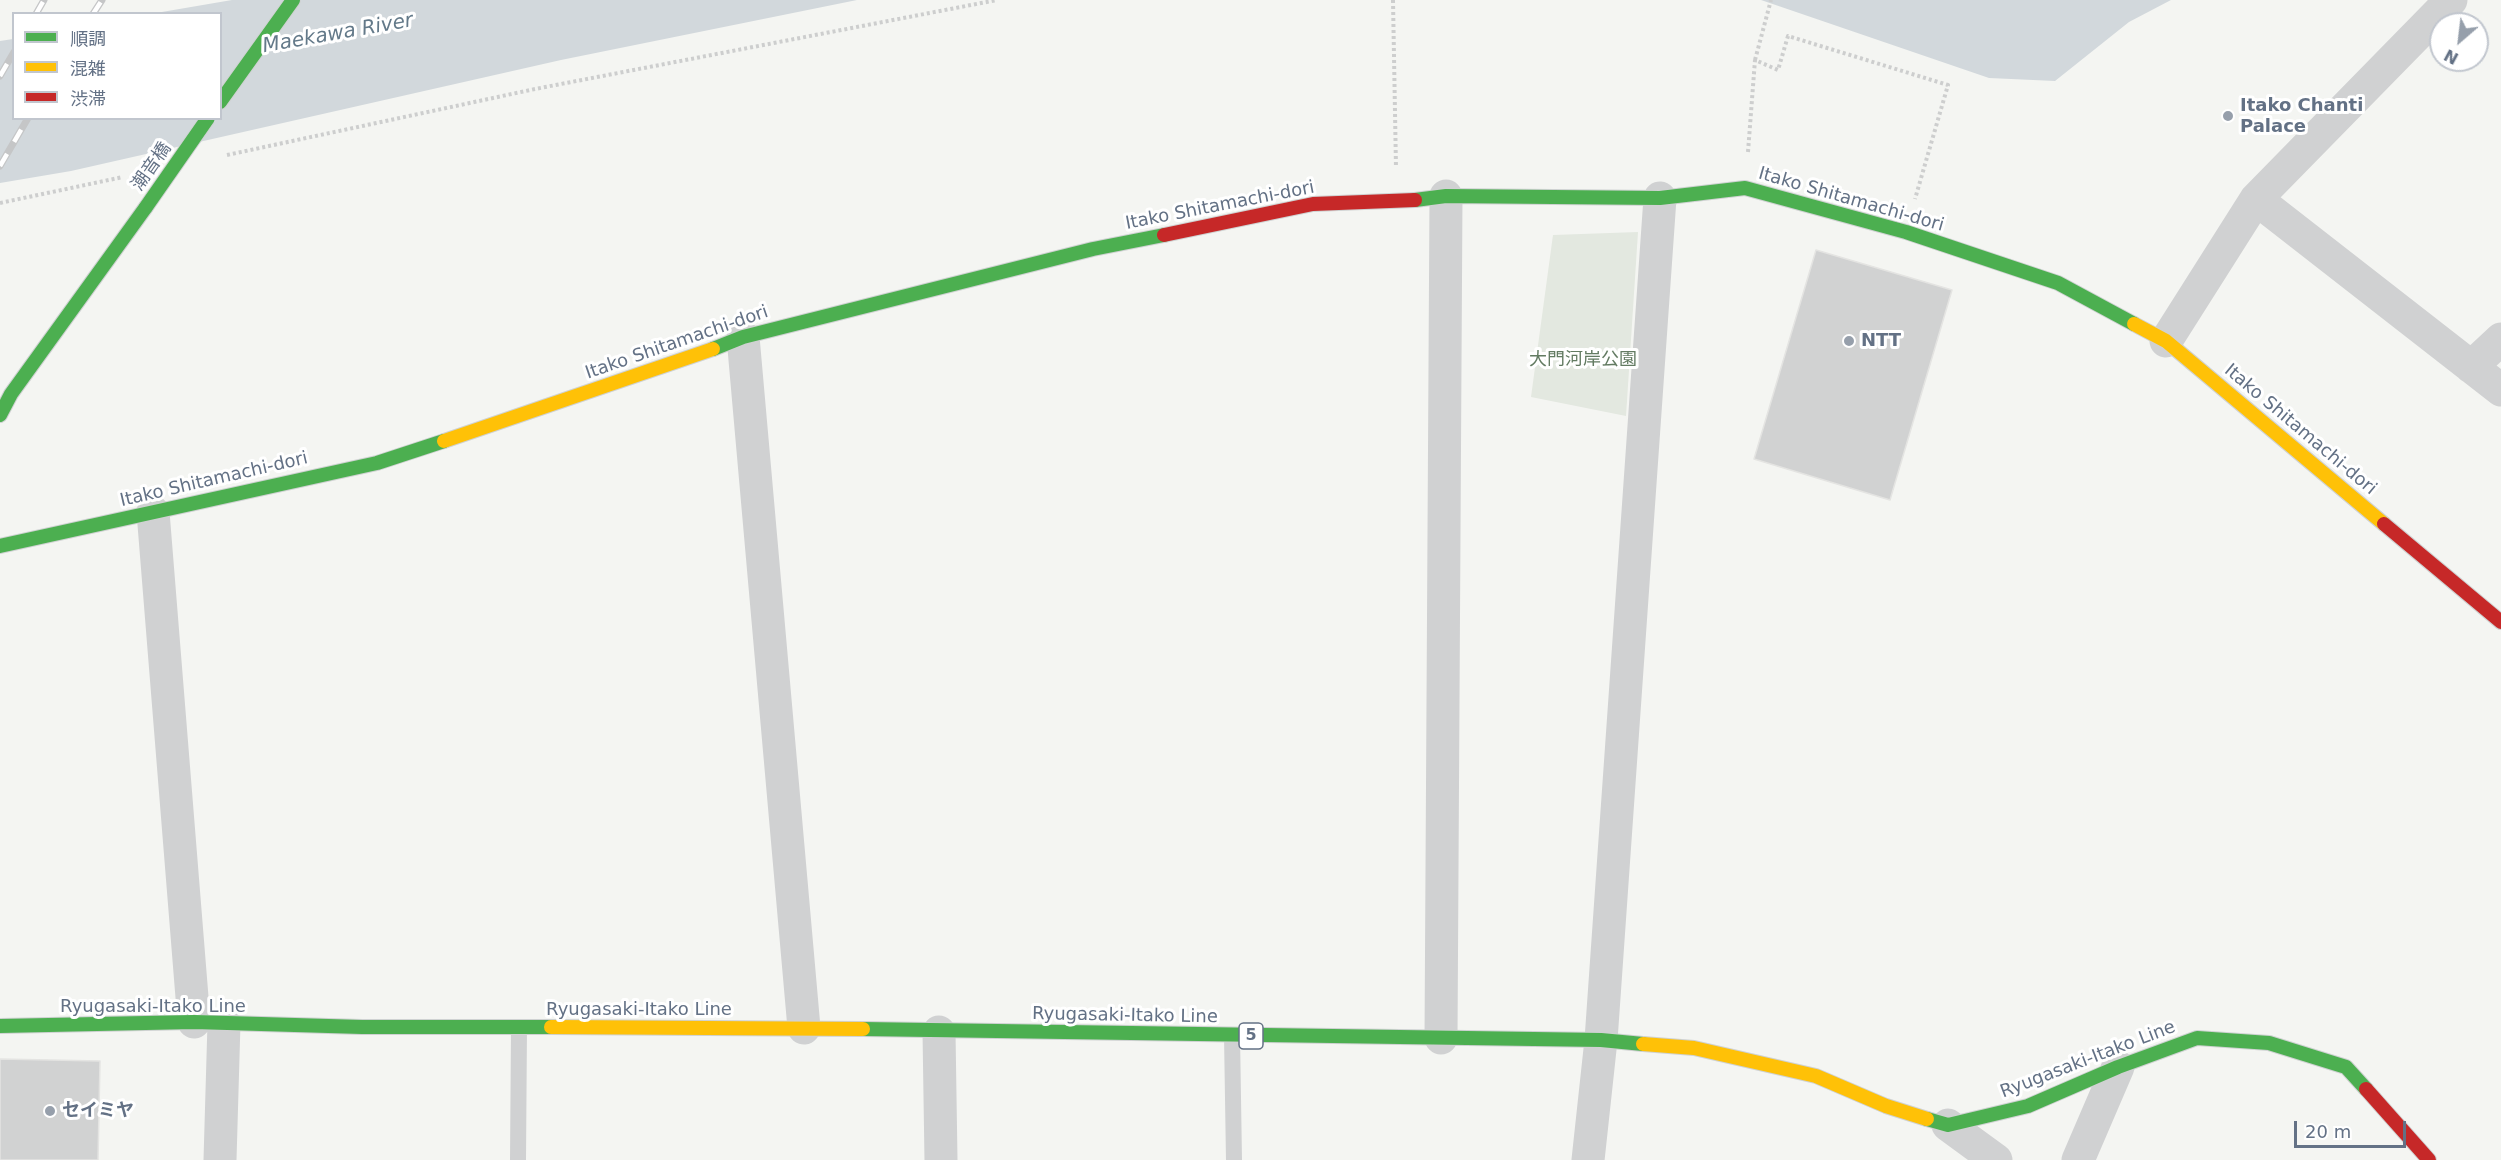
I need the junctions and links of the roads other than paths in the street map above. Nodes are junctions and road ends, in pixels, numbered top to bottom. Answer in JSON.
{"nodes":[{"id":1,"x":293,"y":0,"type":"edge"},
{"id":2,"x":2451,"y":0,"type":"edge"},
{"id":3,"x":222,"y":99,"type":"edge"},
{"id":4,"x":207,"y":120,"type":"edge"},
{"id":5,"x":1446,"y":196,"type":"junction"},
{"id":6,"x":1660,"y":198,"type":"junction"},
{"id":7,"x":2256,"y":199,"type":"junction"},
{"id":8,"x":742,"y":337,"type":"junction"},
{"id":9,"x":2501,"y":339,"type":"edge"},
{"id":10,"x":2166,"y":341,"type":"junction"},
{"id":11,"x":2471,"y":367,"type":"junction"},
{"id":12,"x":2501,"y":390,"type":"edge"},
{"id":13,"x":0,"y":415,"type":"edge"},
{"id":14,"x":153,"y":512,"type":"junction"},
{"id":15,"x":0,"y":546,"type":"edge"},
{"id":16,"x":2501,"y":622,"type":"edge"},
{"id":17,"x":209,"y":1022,"type":"junction"},
{"id":18,"x":0,"y":1026,"type":"edge"},
{"id":19,"x":519,"y":1028,"type":"junction"},
{"id":20,"x":804,"y":1028,"type":"junction"},
{"id":21,"x":939,"y":1032,"type":"junction"},
{"id":22,"x":1232,"y":1035,"type":"junction"},
{"id":23,"x":1442,"y":1038,"type":"junction"},
{"id":24,"x":1601,"y":1040,"type":"junction"},
{"id":25,"x":2118,"y":1067,"type":"junction"},
{"id":26,"x":1948,"y":1125,"type":"junction"},
{"id":27,"x":220,"y":1160,"type":"edge"},
{"id":28,"x":518,"y":1160,"type":"edge"},
{"id":29,"x":940,"y":1160,"type":"edge"},
{"id":30,"x":1234,"y":1160,"type":"edge"},
{"id":31,"x":1588,"y":1160,"type":"edge"},
{"id":32,"x":1996,"y":1160,"type":"edge"},
{"id":33,"x":2079,"y":1160,"type":"edge"},
{"id":34,"x":2429,"y":1160,"type":"edge"}],
"edges":[{"from":1,"to":3,"type":"street"},
{"from":2,"to":7,"type":"street"},
{"from":4,"to":13,"type":"street","name":"潮音橋","bridge":true},
{"from":5,"to":6,"type":"street","name":"Itako Shitamachi-dori"},
{"from":5,"to":8,"type":"street","name":"Itako Shitamachi-dori"},
{"from":5,"to":23,"type":"street"},
{"from":6,"to":10,"type":"street","name":"Itako Shitamachi-dori"},
{"from":6,"to":24,"type":"street"},
{"from":7,"to":10,"type":"street"},
{"from":7,"to":11,"type":"street"},
{"from":8,"to":14,"type":"street","name":"Itako Shitamachi-dori"},
{"from":8,"to":20,"type":"street"},
{"from":9,"to":11,"type":"street"},
{"from":10,"to":16,"type":"street","name":"Itako Shitamachi-dori"},
{"from":11,"to":12,"type":"street"},
{"from":14,"to":15,"type":"street","name":"Itako Shitamachi-dori"},
{"from":14,"to":17,"type":"street"},
{"from":17,"to":18,"type":"street","name":"Ryugasaki-Itako Line","number":"5"},
{"from":17,"to":19,"type":"street","name":"Ryugasaki-Itako Line","number":"5"},
{"from":17,"to":27,"type":"street"},
{"from":19,"to":20,"type":"street","name":"Ryugasaki-Itako Line","number":"5"},
{"from":19,"to":28,"type":"lane"},
{"from":20,"to":21,"type":"street","name":"Ryugasaki-Itako Line","number":"5"},
{"from":21,"to":22,"type":"street","name":"Ryugasaki-Itako Line","number":"5"},
{"from":21,"to":29,"type":"street"},
{"from":22,"to":23,"type":"street","name":"Ryugasaki-Itako Line","number":"5"},
{"from":22,"to":30,"type":"lane"},
{"from":23,"to":24,"type":"street","name":"Ryugasaki-Itako Line","number":"5"},
{"from":24,"to":26,"type":"street","name":"Ryugasaki-Itako Line","number":"5"},
{"from":24,"to":31,"type":"street"},
{"from":25,"to":26,"type":"street","name":"Ryugasaki-Itako Line"},
{"from":25,"to":33,"type":"street"},
{"from":25,"to":34,"type":"street","name":"Ryugasaki-Itako Line"},
{"from":26,"to":32,"type":"street"}]}
